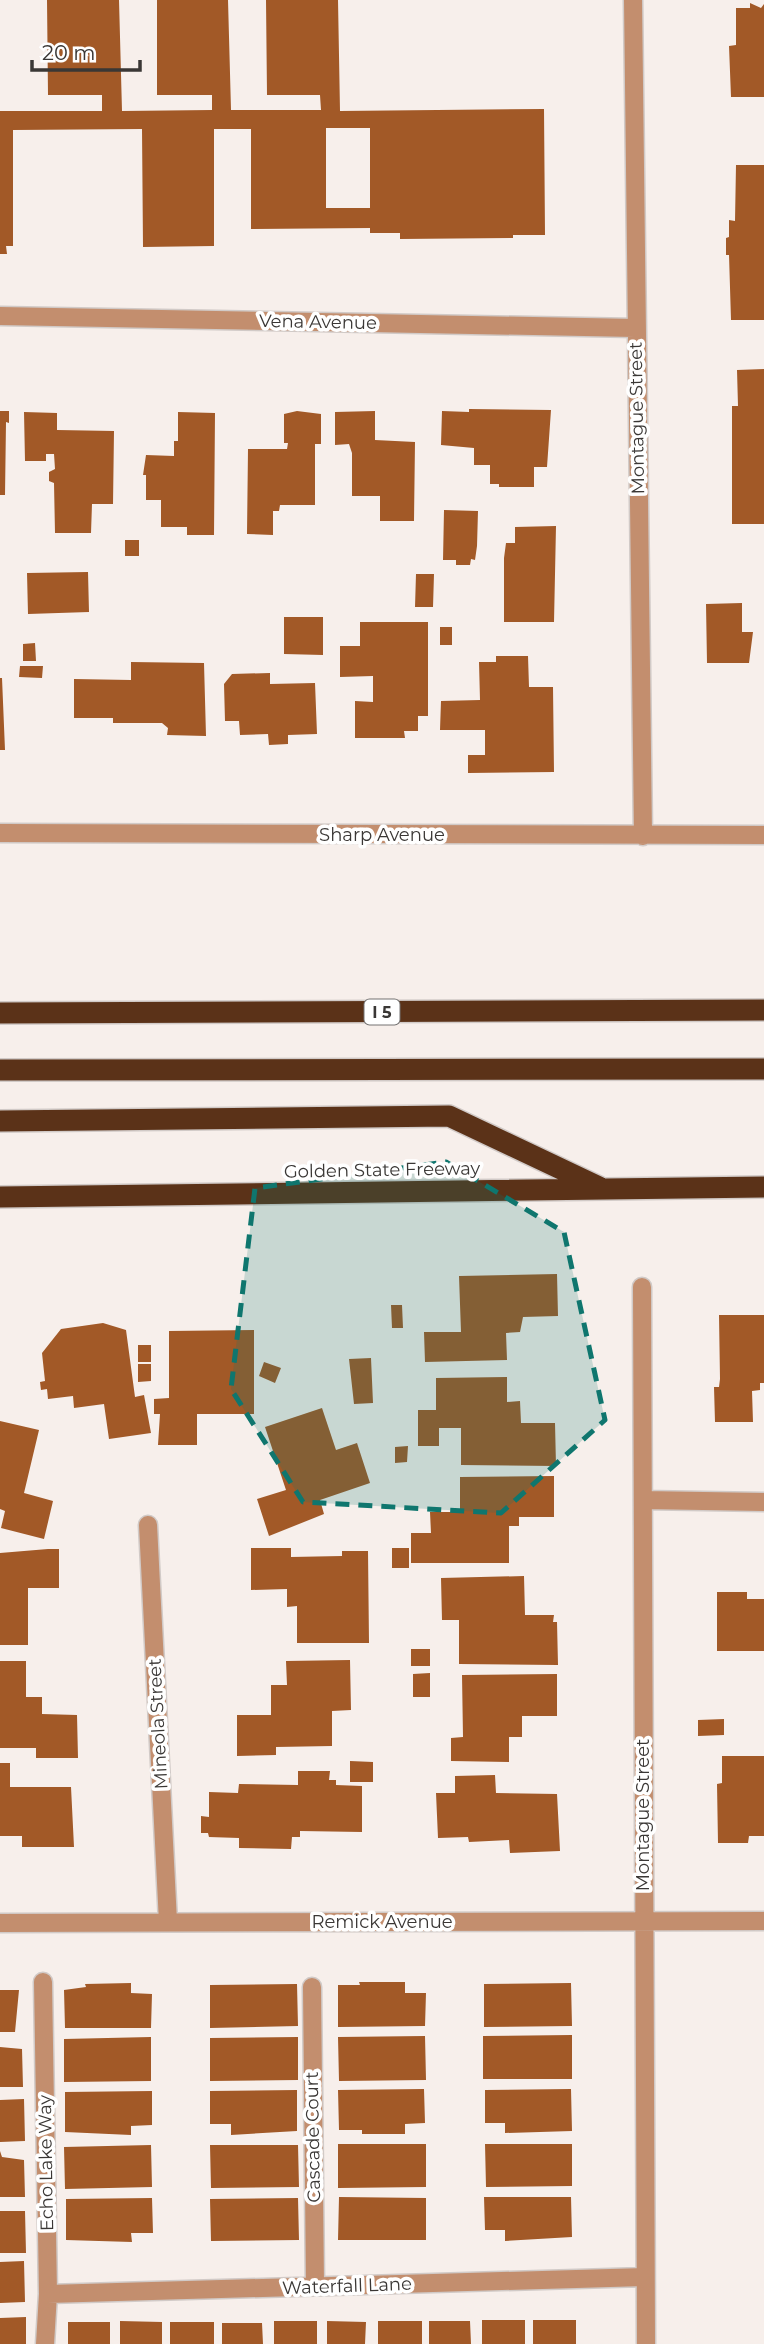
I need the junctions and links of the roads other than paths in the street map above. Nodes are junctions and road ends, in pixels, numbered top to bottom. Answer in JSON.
{"nodes":[{"id":1,"x":633,"y":0,"type":"edge"},
{"id":2,"x":0,"y":316,"type":"edge"},
{"id":3,"x":635,"y":328,"type":"junction"},
{"id":4,"x":0,"y":833,"type":"edge"},
{"id":5,"x":764,"y":835,"type":"edge"},
{"id":6,"x":643,"y":836,"type":"junction"},
{"id":7,"x":764,"y":1010,"type":"edge"},
{"id":8,"x":0,"y":1013,"type":"edge"},
{"id":9,"x":764,"y":1069,"type":"edge"},
{"id":10,"x":0,"y":1070,"type":"edge"},
{"id":11,"x":0,"y":1121,"type":"edge"},
{"id":12,"x":763,"y":1188,"type":"edge"},
{"id":13,"x":604,"y":1190,"type":"junction"},
{"id":14,"x":0,"y":1197,"type":"edge"},
{"id":15,"x":642,"y":1287,"type":"dead end"},
{"id":16,"x":643,"y":1500,"type":"junction"},
{"id":17,"x":764,"y":1502,"type":"edge"},
{"id":18,"x":148,"y":1525,"type":"dead end"},
{"id":19,"x":643,"y":1921,"type":"junction"},
{"id":20,"x":764,"y":1921,"type":"edge"},
{"id":21,"x":0,"y":1923,"type":"edge"},
{"id":22,"x":168,"y":1923,"type":"junction"},
{"id":23,"x":43,"y":1982,"type":"dead end"},
{"id":24,"x":312,"y":1987,"type":"dead end"},
{"id":25,"x":645,"y":2277,"type":"junction"},
{"id":26,"x":315,"y":2287,"type":"junction"},
{"id":27,"x":48,"y":2294,"type":"junction"},
{"id":28,"x":46,"y":2344,"type":"edge"},
{"id":29,"x":646,"y":2344,"type":"edge"}],
"edges":[{"from":1,"to":3,"type":"street","name":"Montague Street"},
{"from":2,"to":3,"type":"street","name":"Vena Avenue"},
{"from":3,"to":6,"type":"street","name":"Montague Street"},
{"from":4,"to":6,"type":"street","name":"Sharp Avenue"},
{"from":5,"to":6,"type":"street","name":"Sharp Avenue"},
{"from":7,"to":8,"type":"highway","number":"I 5"},
{"from":9,"to":10,"type":"highway"},
{"from":11,"to":13,"type":"highway"},
{"from":12,"to":13,"type":"highway","name":"Golden State Freeway"},
{"from":13,"to":14,"type":"highway","name":"Golden State Freeway"},
{"from":15,"to":16,"type":"street","name":"Montague Street"},
{"from":16,"to":17,"type":"street"},
{"from":16,"to":19,"type":"street","name":"Montague Street"},
{"from":18,"to":22,"type":"street","name":"Mineola Street"},
{"from":19,"to":20,"type":"street","name":"Remick Avenue"},
{"from":19,"to":22,"type":"street","name":"Remick Avenue"},
{"from":19,"to":25,"type":"street","name":"Montague Street"},
{"from":21,"to":22,"type":"street","name":"Remick Avenue"},
{"from":23,"to":27,"type":"street","name":"Echo Lake Way"},
{"from":24,"to":26,"type":"street","name":"Cascade Court"},
{"from":25,"to":26,"type":"street","name":"Waterfall Lane"},
{"from":25,"to":29,"type":"street","name":"Montague Street"},
{"from":26,"to":27,"type":"street","name":"Waterfall Lane"},
{"from":27,"to":28,"type":"street","name":"Echo Lake Way"}]}
